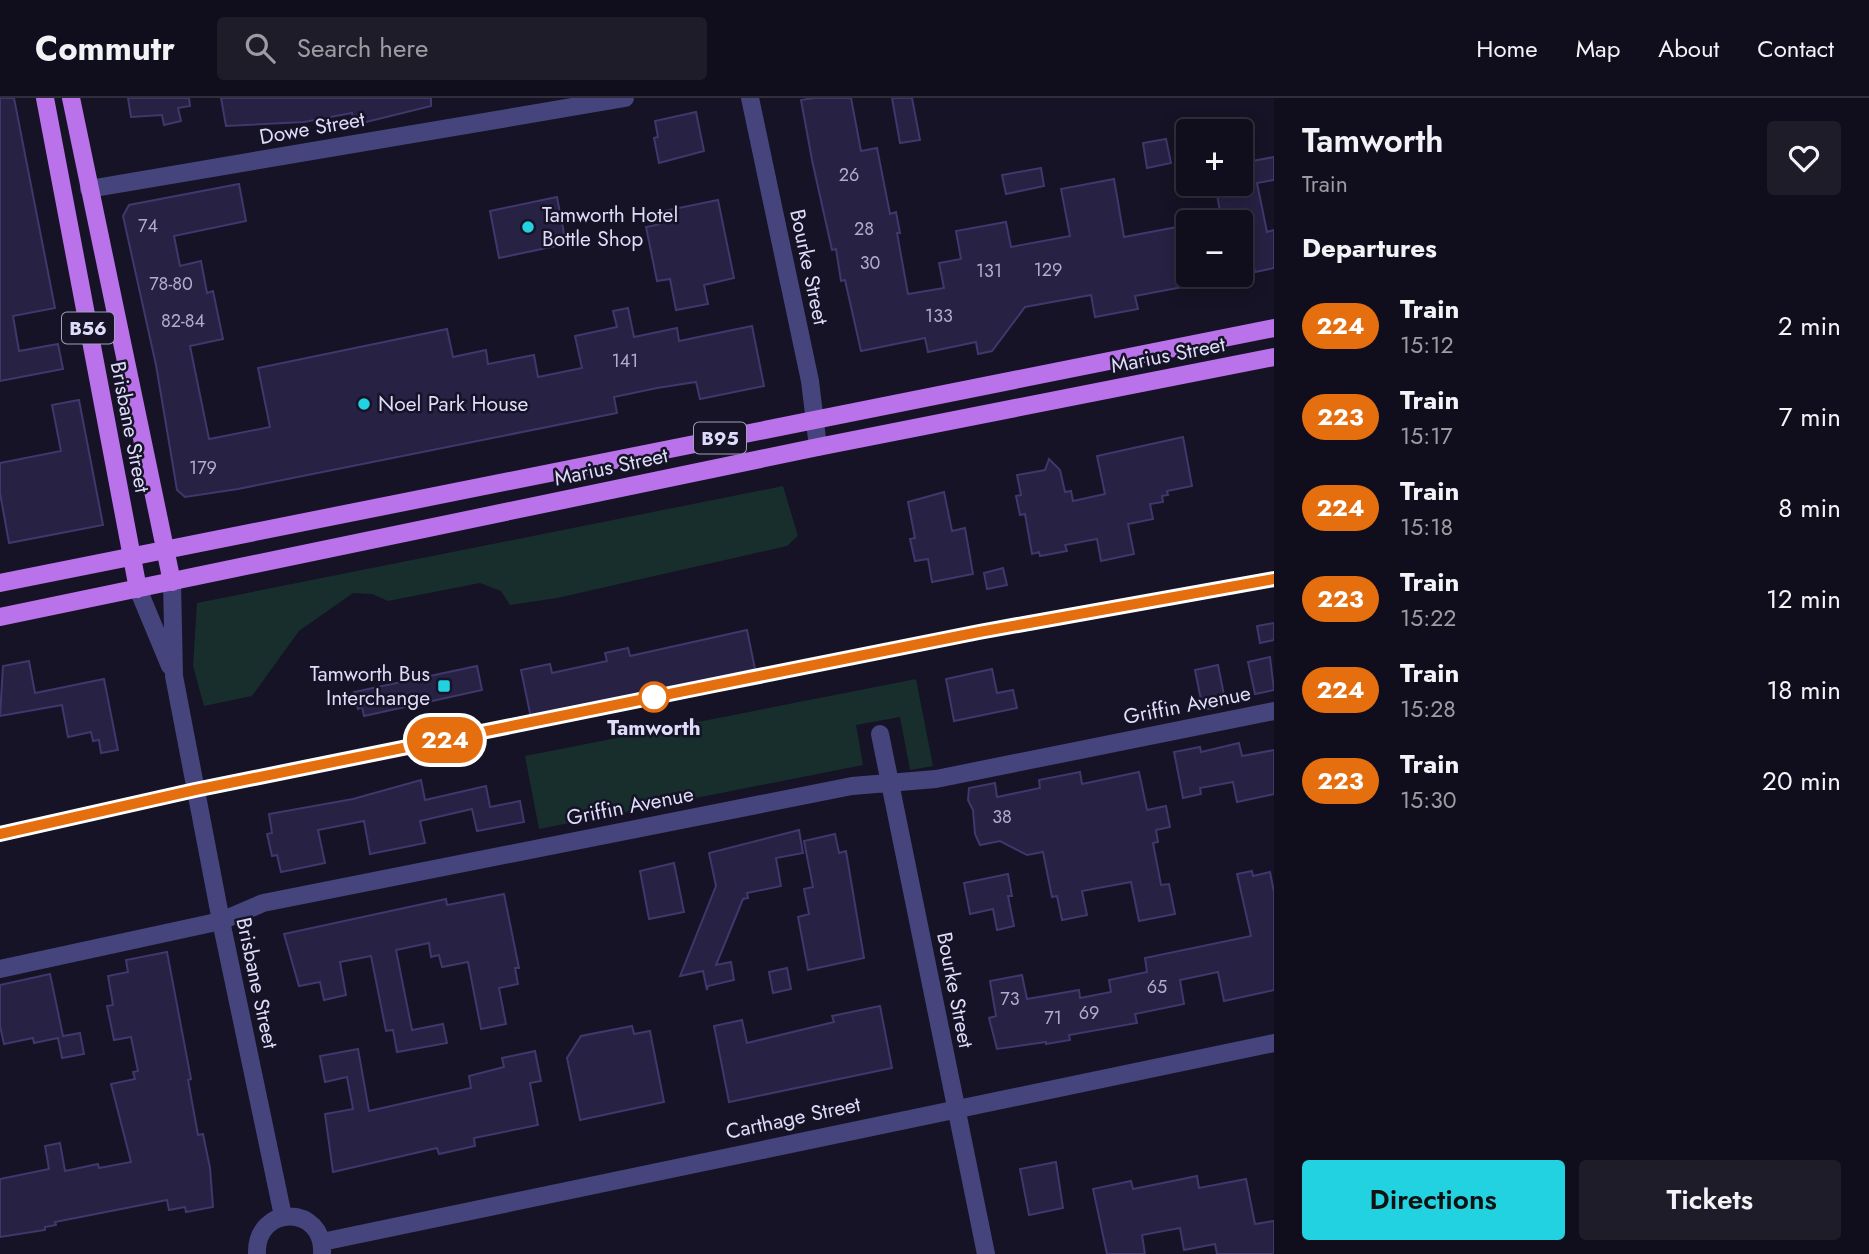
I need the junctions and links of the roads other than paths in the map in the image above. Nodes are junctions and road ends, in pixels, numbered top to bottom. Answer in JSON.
{"nodes":[{"id":1,"x":45,"y":98,"type":"edge"},
{"id":2,"x":71,"y":98,"type":"edge"},
{"id":3,"x":625,"y":98,"type":"edge"},
{"id":4,"x":750,"y":98,"type":"edge"},
{"id":5,"x":89,"y":189,"type":"junction"},
{"id":6,"x":1274,"y":328,"type":"edge"},
{"id":7,"x":1274,"y":357,"type":"edge"},
{"id":8,"x":815,"y":419,"type":"junction"},
{"id":9,"x":818,"y":447,"type":"junction"},
{"id":10,"x":166,"y":552,"type":"junction"},
{"id":11,"x":132,"y":558,"type":"junction"},
{"id":12,"x":172,"y":582,"type":"junction"},
{"id":13,"x":0,"y":583,"type":"edge"},
{"id":14,"x":138,"y":589,"type":"junction"},
{"id":15,"x":0,"y":617,"type":"edge"},
{"id":16,"x":174,"y":676,"type":"junction"},
{"id":17,"x":1274,"y":711,"type":"edge"},
{"id":18,"x":880,"y":734,"type":"dead end"},
{"id":19,"x":890,"y":783,"type":"junction"},
{"id":20,"x":221,"y":921,"type":"junction"},
{"id":21,"x":0,"y":969,"type":"edge"},
{"id":22,"x":1274,"y":1043,"type":"edge"},
{"id":23,"x":955,"y":1107,"type":"junction"},
{"id":24,"x":284,"y":1216,"type":"junction"},
{"id":25,"x":322,"y":1248,"type":"edge"},
{"id":26,"x":255,"y":1254,"type":"edge"},
{"id":27,"x":986,"y":1254,"type":"edge"}],
"edges":[{"from":1,"to":11,"type":"main road","name":"Brisbane Street","number":"B56"},
{"from":2,"to":5,"type":"main road","name":"Brisbane Street","number":"B56"},
{"from":3,"to":5,"type":"street","name":"Dowe Street"},
{"from":4,"to":8,"type":"street","name":"Bourke Street"},
{"from":5,"to":10,"type":"main road","name":"Brisbane Street","number":"B56"},
{"from":6,"to":8,"type":"main road","name":"Marius Street","number":"B95"},
{"from":7,"to":9,"type":"main road","name":"Marius Street","number":"B95"},
{"from":8,"to":9,"type":"street","name":"Bourke Street"},
{"from":8,"to":10,"type":"main road","name":"Marius Street","number":"B95"},
{"from":9,"to":12,"type":"main road","name":"Marius Street","number":"B95"},
{"from":10,"to":11,"type":"main road","name":"Marius Street"},
{"from":10,"to":12,"type":"main road","name":"Brisbane Street","number":"B56"},
{"from":11,"to":13,"type":"main road","name":"Marius Street"},
{"from":11,"to":14,"type":"main road","name":"Brisbane Street","number":"B56"},
{"from":12,"to":14,"type":"main road","name":"Marius Street"},
{"from":12,"to":16,"type":"street","name":"Brisbane Street"},
{"from":14,"to":15,"type":"main road","name":"Marius Street"},
{"from":14,"to":16,"type":"street","name":"Brisbane Street"},
{"from":16,"to":20,"type":"street","name":"Brisbane Street"},
{"from":17,"to":19,"type":"street","name":"Griffin Avenue"},
{"from":18,"to":19,"type":"street","name":"Bourke Street"},
{"from":19,"to":20,"type":"street","name":"Griffin Avenue"},
{"from":19,"to":23,"type":"street","name":"Bourke Street"},
{"from":20,"to":21,"type":"street","name":"Griffin Avenue"},
{"from":20,"to":24,"type":"street","name":"Brisbane Street"},
{"from":22,"to":23,"type":"street","name":"Carthage Street"},
{"from":23,"to":25,"type":"street","name":"Carthage Street"},
{"from":23,"to":27,"type":"street","name":"Bourke Street"},
{"from":24,"to":25,"type":"street"},
{"from":24,"to":26,"type":"street"}]}
